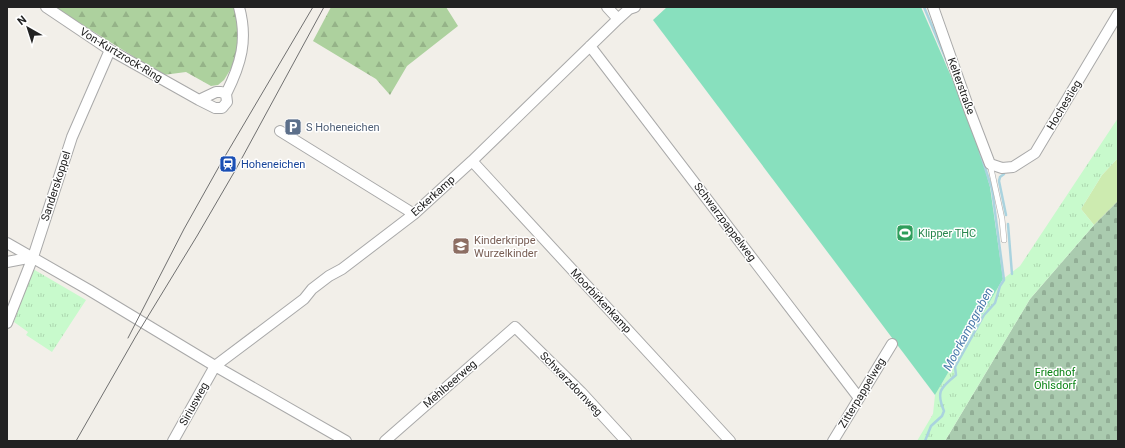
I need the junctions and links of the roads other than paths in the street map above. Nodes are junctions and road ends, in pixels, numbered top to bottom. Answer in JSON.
{"nodes":[{"id":1,"x":46,"y":7,"type":"edge"},
{"id":2,"x":240,"y":7,"type":"edge"},
{"id":3,"x":607,"y":7,"type":"edge"},
{"id":4,"x":635,"y":7,"type":"edge"},
{"id":5,"x":933,"y":7,"type":"edge"},
{"id":6,"x":1118,"y":14,"type":"edge"},
{"id":7,"x":618,"y":19,"type":"junction"},
{"id":8,"x":590,"y":46,"type":"junction"},
{"id":9,"x":110,"y":50,"type":"junction"},
{"id":10,"x":226,"y":94,"type":"junction"},
{"id":11,"x":199,"y":100,"type":"junction"},
{"id":12,"x":280,"y":131,"type":"dead end"},
{"id":13,"x":472,"y":161,"type":"junction"},
{"id":14,"x":990,"y":164,"type":"junction"},
{"id":15,"x":414,"y":214,"type":"junction"},
{"id":16,"x":1004,"y":240,"type":"dead end"},
{"id":17,"x":7,"y":243,"type":"edge"},
{"id":18,"x":33,"y":257,"type":"junction"},
{"id":19,"x":7,"y":262,"type":"edge"},
{"id":20,"x":7,"y":324,"type":"edge"},
{"id":21,"x":515,"y":327,"type":"joint"},
{"id":22,"x":892,"y":344,"type":"dead end"},
{"id":23,"x":215,"y":366,"type":"junction"},
{"id":24,"x":859,"y":398,"type":"junction"},
{"id":25,"x":173,"y":441,"type":"edge"},
{"id":26,"x":346,"y":441,"type":"edge"},
{"id":27,"x":386,"y":441,"type":"edge"},
{"id":28,"x":626,"y":441,"type":"edge"},
{"id":29,"x":730,"y":441,"type":"edge"},
{"id":30,"x":833,"y":441,"type":"edge"}],
"edges":[{"from":1,"to":9,"type":"street","name":"Von-Kurtzrock-Ring"},
{"from":2,"to":10,"type":"street"},
{"from":3,"to":7,"type":"street"},
{"from":4,"to":7,"type":"street","name":"Eckerkamp"},
{"from":5,"to":14,"type":"street","name":"Kelterstraße"},
{"from":6,"to":14,"type":"street","name":"Hochestieg"},
{"from":7,"to":8,"type":"street","name":"Eckerkamp"},
{"from":8,"to":13,"type":"street","name":"Eckerkamp"},
{"from":8,"to":24,"type":"street","name":"Schwarzpappelweg"},
{"from":9,"to":11,"type":"street","name":"Von-Kurtzrock-Ring"},
{"from":9,"to":18,"type":"street","name":"Sanderskoppel"},
{"from":10,"to":11,"type":"street"},
{"from":10,"to":11,"type":"street","name":"Von-Kurtzrock-Ring"},
{"from":12,"to":15,"type":"street"},
{"from":13,"to":15,"type":"street","name":"Eckerkamp"},
{"from":13,"to":29,"type":"street","name":"Moorbirkenkamp"},
{"from":14,"to":16,"type":"lane"},
{"from":15,"to":23,"type":"street","name":"Eckerkamp"},
{"from":17,"to":18,"type":"street"},
{"from":18,"to":19,"type":"street"},
{"from":18,"to":20,"type":"street","name":"Sanderskoppel"},
{"from":18,"to":23,"type":"street"},
{"from":21,"to":27,"type":"street","name":"Mehlbeerweg"},
{"from":21,"to":28,"type":"street","name":"Schwarzdornweg"},
{"from":22,"to":24,"type":"street","name":"Zitterpappelweg"},
{"from":23,"to":25,"type":"street","name":"Siriusweg"},
{"from":23,"to":26,"type":"street"},
{"from":24,"to":30,"type":"street","name":"Zitterpappelweg"}]}
